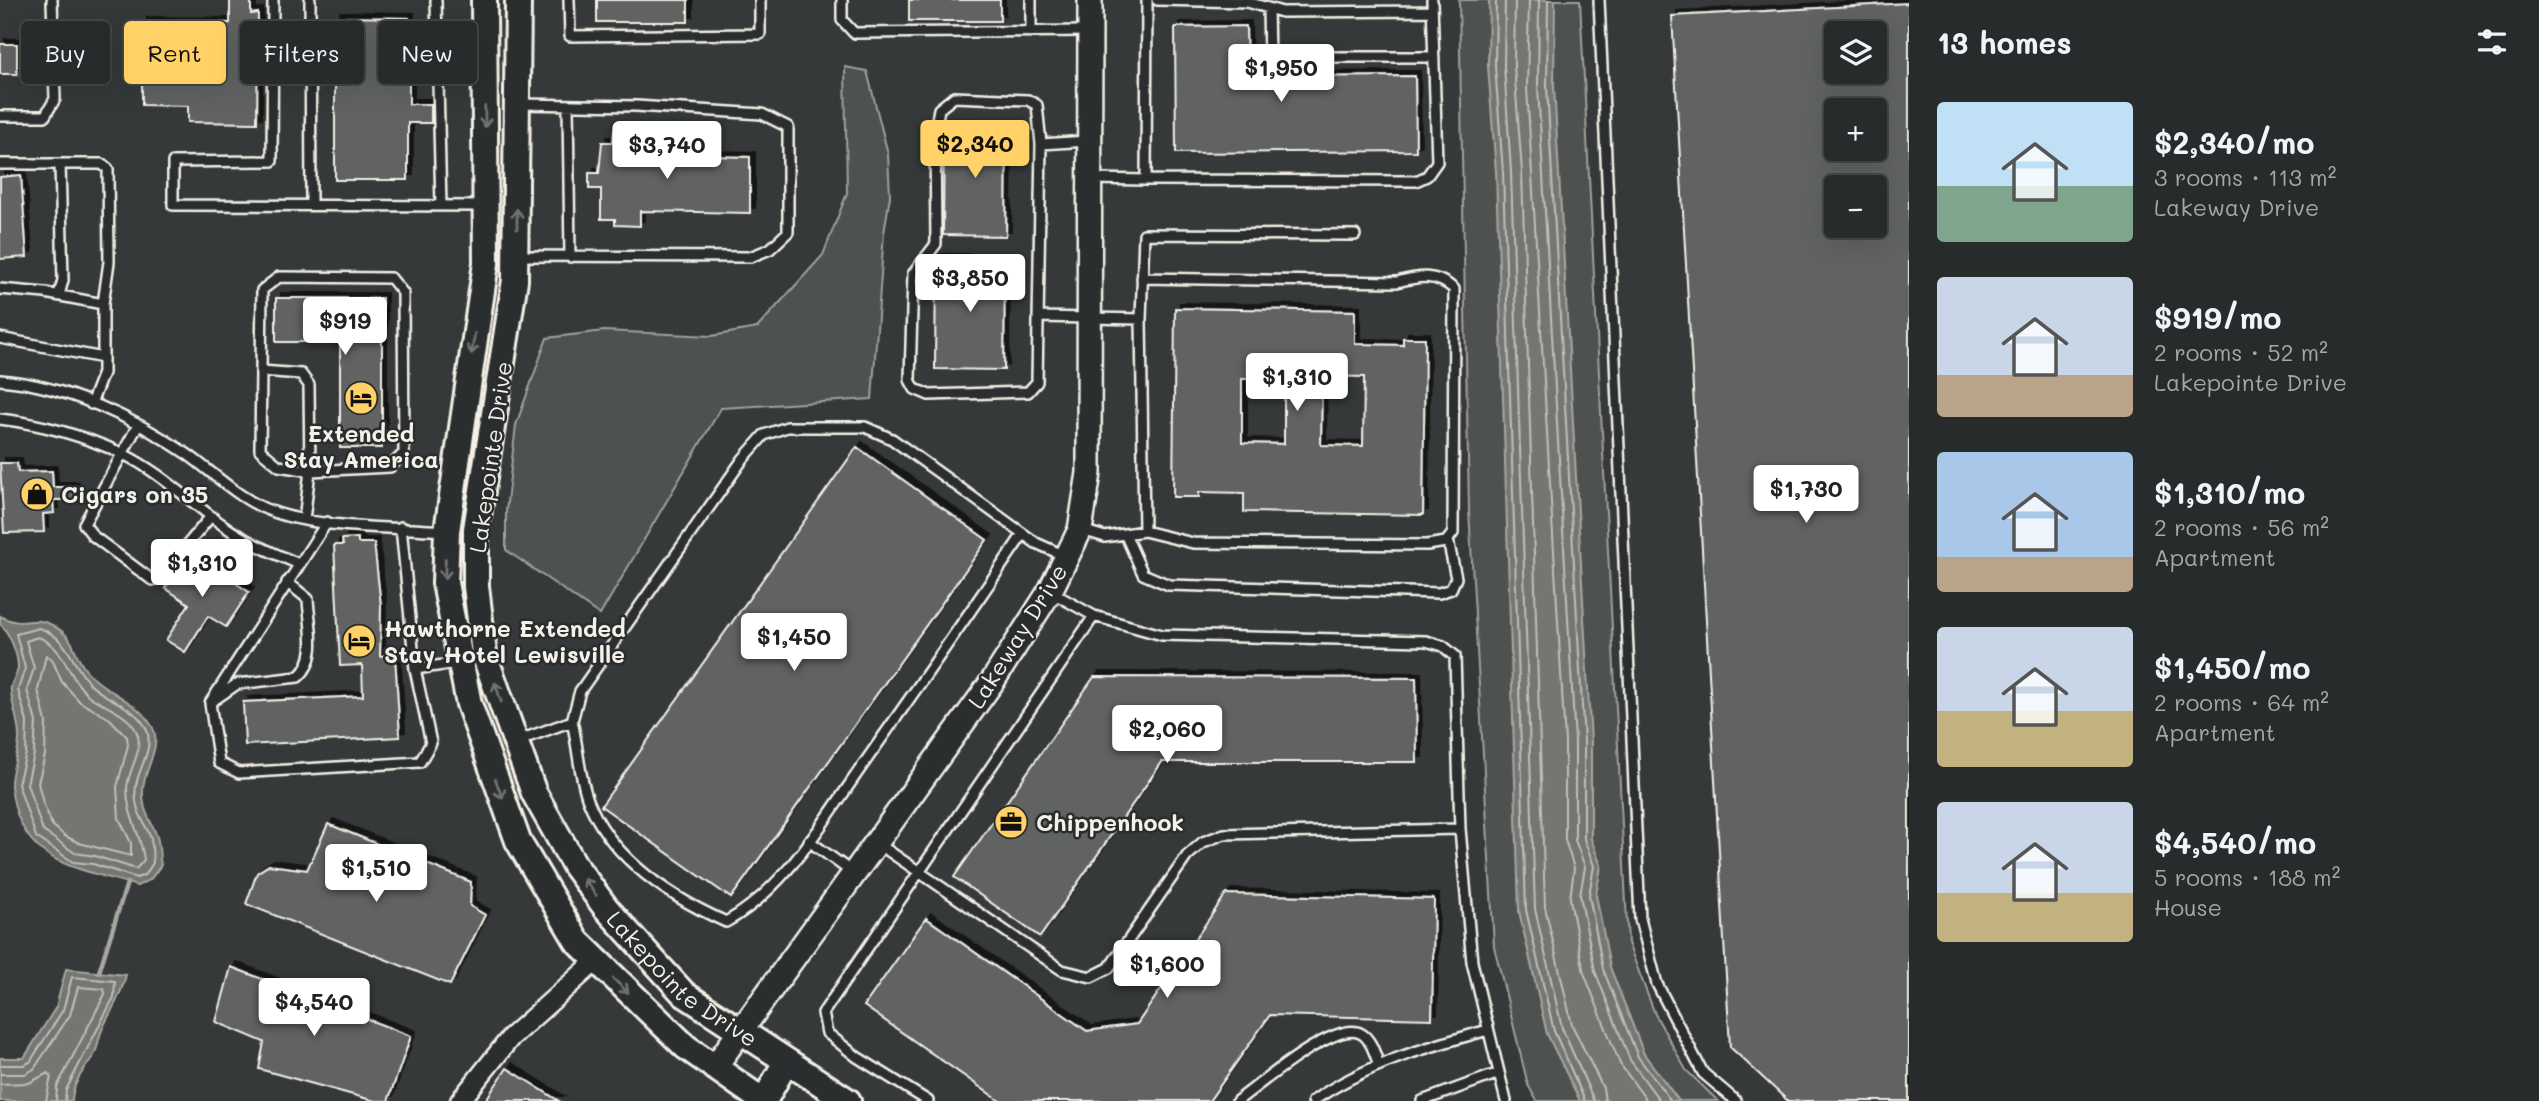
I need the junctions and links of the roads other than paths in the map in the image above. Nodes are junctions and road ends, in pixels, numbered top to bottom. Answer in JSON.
{"nodes":[{"id":1,"x":52,"y":0,"type":"edge"},
{"id":2,"x":274,"y":0,"type":"edge"},
{"id":3,"x":310,"y":0,"type":"edge"},
{"id":4,"x":436,"y":0,"type":"edge"},
{"id":5,"x":484,"y":0,"type":"edge"},
{"id":6,"x":517,"y":0,"type":"edge"},
{"id":7,"x":569,"y":0,"type":"edge"},
{"id":8,"x":760,"y":0,"type":"edge"},
{"id":9,"x":842,"y":0,"type":"edge"},
{"id":10,"x":1031,"y":0,"type":"edge"},
{"id":11,"x":1090,"y":0,"type":"edge"},
{"id":12,"x":1147,"y":0,"type":"edge"},
{"id":13,"x":1157,"y":0,"type":"edge"},
{"id":14,"x":1432,"y":0,"type":"edge"},
{"id":15,"x":1598,"y":0,"type":"edge"},
{"id":16,"x":1268,"y":8,"type":"junction"},
{"id":17,"x":1431,"y":11,"type":"junction"},
{"id":18,"x":1031,"y":32,"type":"junction"},
{"id":19,"x":1090,"y":32,"type":"junction"},
{"id":20,"x":1433,"y":57,"type":"junction"},
{"id":21,"x":517,"y":104,"type":"junction"},
{"id":22,"x":568,"y":105,"type":"junction"},
{"id":23,"x":0,"y":116,"type":"edge"},
{"id":24,"x":1090,"y":141,"type":"junction"},
{"id":25,"x":1041,"y":144,"type":"junction"},
{"id":26,"x":0,"y":164,"type":"edge"},
{"id":27,"x":60,"y":164,"type":"junction"},
{"id":28,"x":1090,"y":179,"type":"junction"},
{"id":29,"x":1146,"y":180,"type":"junction"},
{"id":30,"x":311,"y":205,"type":"junction"},
{"id":31,"x":441,"y":206,"type":"junction"},
{"id":32,"x":486,"y":206,"type":"junction"},
{"id":33,"x":1354,"y":235,"type":"dead end"},
{"id":34,"x":516,"y":257,"type":"junction"},
{"id":35,"x":570,"y":257,"type":"junction"},
{"id":36,"x":1142,"y":278,"type":"junction"},
{"id":37,"x":0,"y":289,"type":"edge"},
{"id":38,"x":59,"y":295,"type":"junction"},
{"id":39,"x":103,"y":304,"type":"junction"},
{"id":40,"x":1038,"y":317,"type":"junction"},
{"id":41,"x":1090,"y":317,"type":"junction"},
{"id":42,"x":1141,"y":319,"type":"junction"},
{"id":43,"x":0,"y":338,"type":"edge"},
{"id":44,"x":103,"y":358,"type":"junction"},
{"id":45,"x":261,"y":371,"type":"junction"},
{"id":46,"x":0,"y":380,"type":"edge"},
{"id":47,"x":92,"y":404,"type":"junction"},
{"id":48,"x":0,"y":419,"type":"edge"},
{"id":49,"x":138,"y":425,"type":"junction"},
{"id":50,"x":124,"y":454,"type":"junction"},
{"id":51,"x":310,"y":471,"type":"junction"},
{"id":52,"x":211,"y":516,"type":"junction"},
{"id":53,"x":304,"y":520,"type":"junction"},
{"id":54,"x":327,"y":522,"type":"junction"},
{"id":55,"x":401,"y":527,"type":"junction"},
{"id":56,"x":475,"y":529,"type":"junction"},
{"id":57,"x":1080,"y":530,"type":"junction"},
{"id":58,"x":447,"y":531,"type":"junction"},
{"id":59,"x":1144,"y":531,"type":"junction"},
{"id":60,"x":1023,"y":534,"type":"junction"},
{"id":61,"x":1126,"y":536,"type":"junction"},
{"id":62,"x":1448,"y":540,"type":"junction"},
{"id":63,"x":1066,"y":557,"type":"junction"},
{"id":64,"x":299,"y":564,"type":"junction"},
{"id":65,"x":287,"y":582,"type":"junction"},
{"id":66,"x":1050,"y":591,"type":"junction"},
{"id":67,"x":1094,"y":616,"type":"junction"},
{"id":68,"x":460,"y":663,"type":"junction"},
{"id":69,"x":415,"y":669,"type":"junction"},
{"id":70,"x":210,"y":703,"type":"junction"},
{"id":71,"x":572,"y":721,"type":"junction"},
{"id":72,"x":514,"y":743,"type":"junction"},
{"id":73,"x":1460,"y":829,"type":"junction"},
{"id":74,"x":808,"y":841,"type":"junction"},
{"id":75,"x":876,"y":843,"type":"junction"},
{"id":76,"x":918,"y":871,"type":"junction"},
{"id":77,"x":854,"y":873,"type":"junction"},
{"id":78,"x":595,"y":962,"type":"junction"},
{"id":79,"x":1489,"y":1030,"type":"junction"},
{"id":80,"x":739,"y":1031,"type":"junction"},
{"id":81,"x":786,"y":1062,"type":"junction"},
{"id":82,"x":1379,"y":1066,"type":"junction"},
{"id":83,"x":714,"y":1068,"type":"junction"},
{"id":84,"x":1499,"y":1073,"type":"junction"},
{"id":85,"x":460,"y":1101,"type":"edge"},
{"id":86,"x":764,"y":1101,"type":"edge"},
{"id":87,"x":848,"y":1101,"type":"edge"},
{"id":88,"x":927,"y":1101,"type":"edge"},
{"id":89,"x":1237,"y":1101,"type":"edge"},
{"id":90,"x":1313,"y":1101,"type":"edge"},
{"id":91,"x":1422,"y":1101,"type":"edge"},
{"id":92,"x":1506,"y":1101,"type":"edge"},
{"id":93,"x":1736,"y":1101,"type":"edge"}],
"edges":[{"from":1,"to":23,"type":"lane"},
{"from":2,"to":30,"type":"lane"},
{"from":3,"to":30,"type":"lane"},
{"from":4,"to":31,"type":"lane"},
{"from":5,"to":32,"type":"main road","name":"Lakepointe Drive","one_way":true},
{"from":6,"to":21,"type":"main road","name":"Lakepointe Drive"},
{"from":7,"to":8,"type":"lane"},
{"from":9,"to":18,"type":"lane"},
{"from":10,"to":18,"type":"lane"},
{"from":11,"to":19,"type":"street","name":"Lakeway Drive"},
{"from":12,"to":29,"type":"lane"},
{"from":13,"to":16,"type":"lane"},
{"from":14,"to":17,"type":"lane"},
{"from":15,"to":93,"type":"lane"},
{"from":16,"to":17,"type":"lane"},
{"from":16,"to":20,"type":"lane"},
{"from":17,"to":20,"type":"lane"},
{"from":18,"to":19,"type":"lane"},
{"from":19,"to":24,"type":"street","name":"Lakeway Drive"},
{"from":20,"to":29,"type":"lane"},
{"from":21,"to":22,"type":"lane"},
{"from":34,"to":21,"type":"main road","name":"Lakepointe Drive","one_way":true},
{"from":22,"to":35,"type":"lane"},
{"from":22,"to":35,"type":"lane"},
{"from":24,"to":25,"type":"lane"},
{"from":24,"to":28,"type":"street","name":"Lakeway Drive"},
{"from":25,"to":40,"type":"lane"},
{"from":25,"to":40,"type":"lane"},
{"from":26,"to":27,"type":"lane"},
{"from":27,"to":38,"type":"lane"},
{"from":27,"to":39,"type":"lane"},
{"from":28,"to":29,"type":"lane"},
{"from":28,"to":41,"type":"street","name":"Lakeway Drive"},
{"from":30,"to":31,"type":"lane"},
{"from":31,"to":32,"type":"lane"},
{"from":32,"to":58,"type":"main road","name":"Lakepointe Drive","one_way":true},
{"from":33,"to":36,"type":"lane"},
{"from":34,"to":35,"type":"lane"},
{"from":34,"to":56,"type":"main road","name":"Lakepointe Drive"},
{"from":36,"to":42,"type":"lane"},
{"from":36,"to":62,"type":"lane"},
{"from":37,"to":38,"type":"lane"},
{"from":38,"to":39,"type":"lane"},
{"from":39,"to":44,"type":"lane"},
{"from":40,"to":41,"type":"lane"},
{"from":41,"to":42,"type":"lane"},
{"from":41,"to":57,"type":"street","name":"Lakeway Drive"},
{"from":42,"to":59,"type":"lane"},
{"from":43,"to":44,"type":"lane"},
{"from":44,"to":47,"type":"lane"},
{"from":45,"to":51,"type":"lane"},
{"from":45,"to":51,"type":"lane"},
{"from":45,"to":51,"type":"lane"},
{"from":46,"to":47,"type":"lane"},
{"from":47,"to":49,"type":"lane"},
{"from":48,"to":50,"type":"lane"},
{"from":49,"to":50,"type":"lane"},
{"from":49,"to":53,"type":"lane"},
{"from":50,"to":52,"type":"lane"},
{"from":50,"to":52,"type":"lane"},
{"from":51,"to":53,"type":"lane"},
{"from":52,"to":64,"type":"lane"},
{"from":53,"to":54,"type":"lane"},
{"from":54,"to":55,"type":"lane"},
{"from":54,"to":64,"type":"lane"},
{"from":55,"to":58,"type":"lane"},
{"from":55,"to":69,"type":"lane"},
{"from":56,"to":58,"type":"main road"},
{"from":72,"to":56,"type":"main road","name":"Lakepointe Drive","one_way":true},
{"from":57,"to":61,"type":"lane"},
{"from":57,"to":63,"type":"street","name":"Lakeway Drive"},
{"from":58,"to":68,"type":"main road","name":"Lakepointe Drive","one_way":true},
{"from":59,"to":61,"type":"lane"},
{"from":59,"to":62,"type":"lane"},
{"from":60,"to":63,"type":"lane"},
{"from":60,"to":71,"type":"lane"},
{"from":60,"to":74,"type":"lane"},
{"from":61,"to":62,"type":"lane"},
{"from":63,"to":66,"type":"street","name":"Lakeway Drive"},
{"from":64,"to":65,"type":"lane"},
{"from":65,"to":70,"type":"lane"},
{"from":65,"to":70,"type":"lane"},
{"from":66,"to":67,"type":"lane"},
{"from":66,"to":75,"type":"street","name":"Lakeway Drive"},
{"from":67,"to":73,"type":"lane"},
{"from":67,"to":76,"type":"lane"},
{"from":68,"to":69,"type":"lane"},
{"from":68,"to":78,"type":"main road","name":"Lakepointe Drive","one_way":true},
{"from":69,"to":70,"type":"lane"},
{"from":71,"to":72,"type":"lane"},
{"from":71,"to":74,"type":"lane"},
{"from":80,"to":72,"type":"main road","name":"Lakepointe Drive","one_way":true},
{"from":73,"to":76,"type":"lane"},
{"from":73,"to":79,"type":"lane"},
{"from":74,"to":77,"type":"lane"},
{"from":75,"to":76,"type":"lane"},
{"from":75,"to":77,"type":"street","name":"Lakeway Drive"},
{"from":76,"to":88,"type":"lane"},
{"from":77,"to":80,"type":"street","name":"Lakeway Drive"},
{"from":78,"to":83,"type":"main road","name":"Lakepointe Drive","one_way":true},
{"from":78,"to":85,"type":"street"},
{"from":79,"to":82,"type":"lane"},
{"from":79,"to":84,"type":"lane"},
{"from":80,"to":81,"type":"main road","name":"Lakepointe Drive"},
{"from":80,"to":83,"type":"street","name":"Lakeway Drive"},
{"from":81,"to":86,"type":"main road"},
{"from":81,"to":87,"type":"main road","name":"Lakepointe Drive"},
{"from":82,"to":89,"type":"lane"},
{"from":82,"to":90,"type":"lane"},
{"from":83,"to":86,"type":"main road","name":"Lakepointe Drive"},
{"from":84,"to":91,"type":"lane"},
{"from":84,"to":92,"type":"lane"}]}
